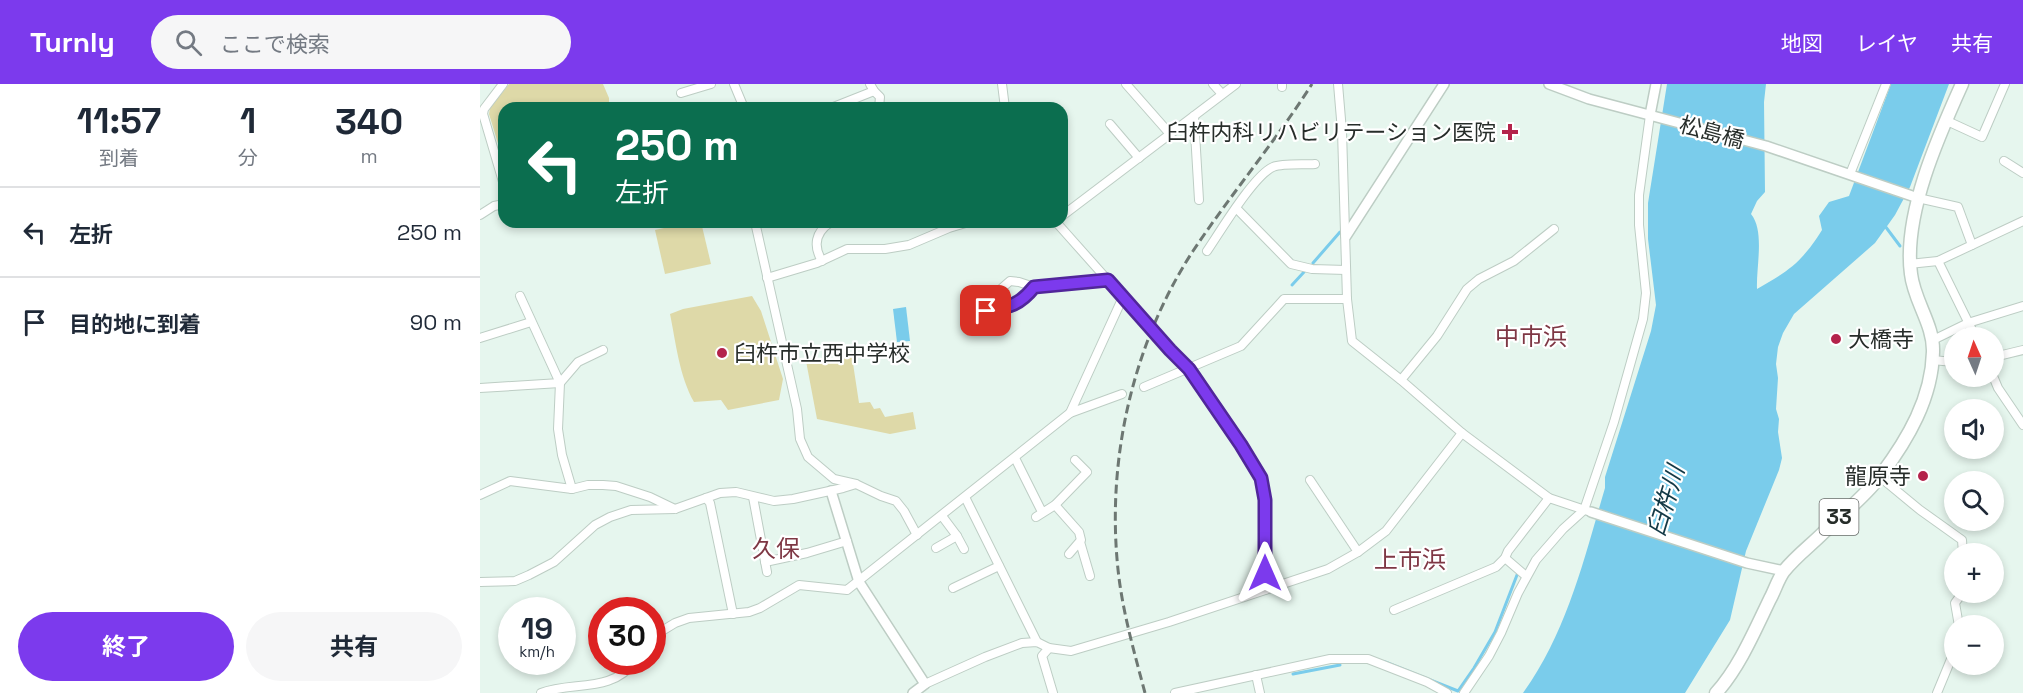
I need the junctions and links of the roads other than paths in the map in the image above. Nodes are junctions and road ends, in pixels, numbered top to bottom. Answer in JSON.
{"nodes":[{"id":1,"x":502,"y":84,"type":"edge"},
{"id":2,"x":711,"y":84,"type":"edge"},
{"id":3,"x":735,"y":84,"type":"edge"},
{"id":4,"x":1002,"y":84,"type":"edge"},
{"id":5,"x":1126,"y":84,"type":"edge"},
{"id":6,"x":1213,"y":84,"type":"edge"},
{"id":7,"x":1236,"y":84,"type":"edge"},
{"id":8,"x":1338,"y":84,"type":"edge"},
{"id":9,"x":1444,"y":84,"type":"edge"},
{"id":10,"x":1549,"y":84,"type":"edge"},
{"id":11,"x":1656,"y":84,"type":"edge"},
{"id":12,"x":1886,"y":84,"type":"edge"},
{"id":13,"x":1962,"y":84,"type":"edge"},
{"id":14,"x":2005,"y":84,"type":"edge"},
{"id":15,"x":872,"y":88,"type":"edge"},
{"id":16,"x":681,"y":93,"type":"dead end"},
{"id":17,"x":1222,"y":94,"type":"junction"},
{"id":18,"x":742,"y":102,"type":"edge"},
{"id":19,"x":843,"y":102,"type":"edge"},
{"id":20,"x":880,"y":102,"type":"edge"},
{"id":21,"x":1004,"y":102,"type":"edge"},
{"id":22,"x":1194,"y":116,"type":"junction"},
{"id":23,"x":1654,"y":117,"type":"junction"},
{"id":24,"x":1945,"y":120,"type":"junction"},
{"id":25,"x":1110,"y":124,"type":"dead end"},
{"id":26,"x":1170,"y":135,"type":"junction"},
{"id":27,"x":1139,"y":158,"type":"junction"},
{"id":28,"x":2004,"y":161,"type":"dead end"},
{"id":29,"x":498,"y":164,"type":"edge"},
{"id":30,"x":1315,"y":164,"type":"dead end"},
{"id":31,"x":2023,"y":172,"type":"edge"},
{"id":32,"x":1852,"y":174,"type":"junction"},
{"id":33,"x":1913,"y":196,"type":"junction"},
{"id":34,"x":1199,"y":200,"type":"dead end"},
{"id":35,"x":498,"y":205,"type":"edge"},
{"id":36,"x":1236,"y":208,"type":"junction"},
{"id":37,"x":1068,"y":211,"type":"edge"},
{"id":38,"x":480,"y":215,"type":"edge"},
{"id":39,"x":2023,"y":221,"type":"edge"},
{"id":40,"x":755,"y":228,"type":"edge"},
{"id":41,"x":823,"y":228,"type":"edge"},
{"id":42,"x":942,"y":228,"type":"edge"},
{"id":43,"x":1061,"y":228,"type":"edge"},
{"id":44,"x":1554,"y":229,"type":"dead end"},
{"id":45,"x":1346,"y":236,"type":"junction"},
{"id":46,"x":1972,"y":245,"type":"junction"},
{"id":47,"x":1207,"y":251,"type":"dead end"},
{"id":48,"x":822,"y":261,"type":"junction"},
{"id":49,"x":1938,"y":261,"type":"junction"},
{"id":50,"x":1910,"y":264,"type":"junction"},
{"id":51,"x":1346,"y":270,"type":"junction"},
{"id":52,"x":767,"y":278,"type":"junction"},
{"id":53,"x":1108,"y":280,"type":"junction"},
{"id":54,"x":1034,"y":287,"type":"junction"},
{"id":55,"x":1002,"y":288,"type":"dead end"},
{"id":56,"x":520,"y":296,"type":"dead end"},
{"id":57,"x":1123,"y":297,"type":"junction"},
{"id":58,"x":1347,"y":299,"type":"junction"},
{"id":59,"x":2023,"y":306,"type":"edge"},
{"id":60,"x":986,"y":311,"type":"dead end"},
{"id":61,"x":531,"y":322,"type":"junction"},
{"id":62,"x":1968,"y":323,"type":"junction"},
{"id":63,"x":1970,"y":327,"type":"edge"},
{"id":64,"x":480,"y":338,"type":"edge"},
{"id":65,"x":1932,"y":341,"type":"junction"},
{"id":66,"x":603,"y":350,"type":"dead end"},
{"id":67,"x":2023,"y":350,"type":"edge"},
{"id":68,"x":2004,"y":355,"type":"edge"},
{"id":69,"x":1932,"y":360,"type":"junction"},
{"id":70,"x":1944,"y":361,"type":"edge"},
{"id":71,"x":1189,"y":369,"type":"junction"},
{"id":72,"x":1401,"y":380,"type":"junction"},
{"id":73,"x":560,"y":383,"type":"junction"},
{"id":74,"x":1144,"y":387,"type":"dead end"},
{"id":75,"x":1998,"y":387,"type":"edge"},
{"id":76,"x":480,"y":388,"type":"edge"},
{"id":77,"x":1122,"y":394,"type":"dead end"},
{"id":78,"x":1070,"y":413,"type":"junction"},
{"id":79,"x":2023,"y":424,"type":"edge"},
{"id":80,"x":1461,"y":433,"type":"junction"},
{"id":81,"x":1015,"y":458,"type":"junction"},
{"id":82,"x":1075,"y":460,"type":"dead end"},
{"id":83,"x":1880,"y":477,"type":"junction"},
{"id":84,"x":1310,"y":480,"type":"dead end"},
{"id":85,"x":856,"y":484,"type":"junction"},
{"id":86,"x":572,"y":489,"type":"junction"},
{"id":87,"x":831,"y":491,"type":"junction"},
{"id":88,"x":480,"y":495,"type":"edge"},
{"id":89,"x":753,"y":497,"type":"junction"},
{"id":90,"x":965,"y":497,"type":"junction"},
{"id":91,"x":706,"y":498,"type":"junction"},
{"id":92,"x":1550,"y":498,"type":"junction"},
{"id":93,"x":1054,"y":505,"type":"junction"},
{"id":94,"x":675,"y":509,"type":"junction"},
{"id":95,"x":1587,"y":511,"type":"junction"},
{"id":96,"x":942,"y":516,"type":"junction"},
{"id":97,"x":917,"y":535,"type":"junction"},
{"id":98,"x":957,"y":536,"type":"junction"},
{"id":99,"x":847,"y":541,"type":"junction"},
{"id":100,"x":1080,"y":542,"type":"junction"},
{"id":101,"x":1962,"y":543,"type":"edge"},
{"id":102,"x":936,"y":548,"type":"dead end"},
{"id":103,"x":964,"y":549,"type":"dead end"},
{"id":104,"x":1358,"y":552,"type":"junction"},
{"id":105,"x":1069,"y":554,"type":"dead end"},
{"id":106,"x":1505,"y":558,"type":"junction"},
{"id":107,"x":765,"y":562,"type":"junction"},
{"id":108,"x":999,"y":566,"type":"junction"},
{"id":109,"x":1784,"y":571,"type":"junction"},
{"id":110,"x":767,"y":572,"type":"dead end"},
{"id":111,"x":1090,"y":576,"type":"dead end"},
{"id":112,"x":1527,"y":576,"type":"junction"},
{"id":113,"x":480,"y":582,"type":"edge"},
{"id":114,"x":859,"y":582,"type":"junction"},
{"id":115,"x":952,"y":588,"type":"dead end"},
{"id":116,"x":1265,"y":591,"type":"junction"},
{"id":117,"x":1394,"y":610,"type":"dead end"},
{"id":118,"x":733,"y":614,"type":"junction"},
{"id":119,"x":666,"y":628,"type":"edge"},
{"id":120,"x":1037,"y":642,"type":"junction"},
{"id":121,"x":1049,"y":648,"type":"junction"},
{"id":122,"x":620,"y":675,"type":"edge"},
{"id":123,"x":1257,"y":675,"type":"junction"},
{"id":124,"x":1944,"y":675,"type":"edge"},
{"id":125,"x":925,"y":684,"type":"junction"},
{"id":126,"x":540,"y":693,"type":"edge"},
{"id":127,"x":913,"y":693,"type":"edge"},
{"id":128,"x":1053,"y":693,"type":"edge"},
{"id":129,"x":1175,"y":693,"type":"edge"},
{"id":130,"x":1260,"y":693,"type":"edge"},
{"id":131,"x":1447,"y":693,"type":"edge"},
{"id":132,"x":1464,"y":693,"type":"edge"},
{"id":133,"x":1716,"y":693,"type":"edge"},
{"id":134,"x":1937,"y":693,"type":"edge"}],
"edges":[{"from":1,"to":29,"type":"street"},
{"from":2,"to":16,"type":"street"},
{"from":3,"to":18,"type":"street"},
{"from":4,"to":21,"type":"street"},
{"from":5,"to":26,"type":"street"},
{"from":6,"to":17,"type":"street"},
{"from":7,"to":17,"type":"street"},
{"from":8,"to":45,"type":"street"},
{"from":9,"to":45,"type":"street"},
{"from":10,"to":23,"type":"street","name":"松島橋"},
{"from":11,"to":23,"type":"street"},
{"from":12,"to":32,"type":"street"},
{"from":13,"to":24,"type":"main road","number":"33"},
{"from":14,"to":24,"type":"street"},
{"from":15,"to":19,"type":"street"},
{"from":15,"to":20,"type":"street"},
{"from":17,"to":22,"type":"street"},
{"from":22,"to":26,"type":"street"},
{"from":22,"to":34,"type":"street"},
{"from":23,"to":32,"type":"street","name":"松島橋"},
{"from":23,"to":95,"type":"street"},
{"from":24,"to":33,"type":"main road","number":"33"},
{"from":25,"to":27,"type":"street"},
{"from":26,"to":27,"type":"street"},
{"from":27,"to":37,"type":"street"},
{"from":28,"to":31,"type":"street"},
{"from":30,"to":36,"type":"street"},
{"from":32,"to":33,"type":"street","name":"松島橋"},
{"from":33,"to":46,"type":"street"},
{"from":33,"to":50,"type":"main road","number":"33"},
{"from":35,"to":38,"type":"street"},
{"from":36,"to":47,"type":"street"},
{"from":36,"to":51,"type":"street"},
{"from":39,"to":46,"type":"street"},
{"from":40,"to":52,"type":"street"},
{"from":41,"to":48,"type":"street"},
{"from":42,"to":48,"type":"street"},
{"from":43,"to":53,"type":"street"},
{"from":44,"to":72,"type":"street"},
{"from":45,"to":51,"type":"street"},
{"from":46,"to":49,"type":"street"},
{"from":48,"to":52,"type":"street"},
{"from":49,"to":50,"type":"street"},
{"from":49,"to":62,"type":"street"},
{"from":50,"to":65,"type":"main road","number":"33"},
{"from":51,"to":58,"type":"street"},
{"from":52,"to":85,"type":"street"},
{"from":53,"to":54,"type":"street"},
{"from":53,"to":57,"type":"street"},
{"from":54,"to":55,"type":"street"},
{"from":54,"to":60,"type":"street"},
{"from":56,"to":61,"type":"street"},
{"from":57,"to":71,"type":"street"},
{"from":57,"to":78,"type":"street"},
{"from":58,"to":71,"type":"street"},
{"from":58,"to":72,"type":"street"},
{"from":59,"to":62,"type":"street"},
{"from":61,"to":64,"type":"street"},
{"from":61,"to":73,"type":"street"},
{"from":62,"to":63,"type":"street"},
{"from":62,"to":65,"type":"street"},
{"from":65,"to":69,"type":"main road","number":"33"},
{"from":66,"to":73,"type":"street"},
{"from":67,"to":68,"type":"street"},
{"from":69,"to":70,"type":"street"},
{"from":69,"to":83,"type":"main road","number":"33"},
{"from":71,"to":74,"type":"street"},
{"from":71,"to":116,"type":"street"},
{"from":72,"to":80,"type":"street"},
{"from":73,"to":76,"type":"street"},
{"from":73,"to":86,"type":"street"},
{"from":75,"to":79,"type":"street"},
{"from":77,"to":78,"type":"street"},
{"from":78,"to":81,"type":"street"},
{"from":80,"to":92,"type":"street"},
{"from":80,"to":104,"type":"street"},
{"from":81,"to":90,"type":"street"},
{"from":81,"to":93,"type":"street"},
{"from":82,"to":93,"type":"street"},
{"from":83,"to":101,"type":"street"},
{"from":83,"to":109,"type":"main road","number":"33"},
{"from":84,"to":104,"type":"street"},
{"from":85,"to":87,"type":"street"},
{"from":85,"to":97,"type":"street"},
{"from":86,"to":88,"type":"street"},
{"from":86,"to":94,"type":"street"},
{"from":87,"to":89,"type":"street"},
{"from":87,"to":99,"type":"street"},
{"from":89,"to":91,"type":"street"},
{"from":89,"to":107,"type":"street"},
{"from":90,"to":96,"type":"street"},
{"from":90,"to":108,"type":"street"},
{"from":91,"to":94,"type":"street"},
{"from":91,"to":118,"type":"street"},
{"from":92,"to":95,"type":"street"},
{"from":92,"to":106,"type":"street"},
{"from":93,"to":100,"type":"street"},
{"from":94,"to":113,"type":"street"},
{"from":95,"to":109,"type":"street"},
{"from":95,"to":112,"type":"street"},
{"from":96,"to":97,"type":"street"},
{"from":96,"to":98,"type":"street"},
{"from":97,"to":114,"type":"street"},
{"from":98,"to":102,"type":"street"},
{"from":98,"to":103,"type":"street"},
{"from":99,"to":107,"type":"street"},
{"from":99,"to":114,"type":"street"},
{"from":100,"to":105,"type":"street"},
{"from":100,"to":111,"type":"street"},
{"from":104,"to":116,"type":"street"},
{"from":106,"to":112,"type":"street"},
{"from":106,"to":117,"type":"street"},
{"from":107,"to":110,"type":"street"},
{"from":108,"to":115,"type":"street"},
{"from":108,"to":120,"type":"street"},
{"from":109,"to":133,"type":"main road","number":"33"},
{"from":112,"to":132,"type":"street"},
{"from":114,"to":118,"type":"street"},
{"from":114,"to":125,"type":"street"},
{"from":116,"to":121,"type":"street"},
{"from":118,"to":119,"type":"street"},
{"from":120,"to":121,"type":"street"},
{"from":120,"to":125,"type":"street"},
{"from":121,"to":128,"type":"street"},
{"from":122,"to":126,"type":"street"},
{"from":123,"to":129,"type":"street"},
{"from":123,"to":130,"type":"street"},
{"from":123,"to":131,"type":"street"},
{"from":124,"to":134,"type":"street"},
{"from":125,"to":127,"type":"street"}]}
